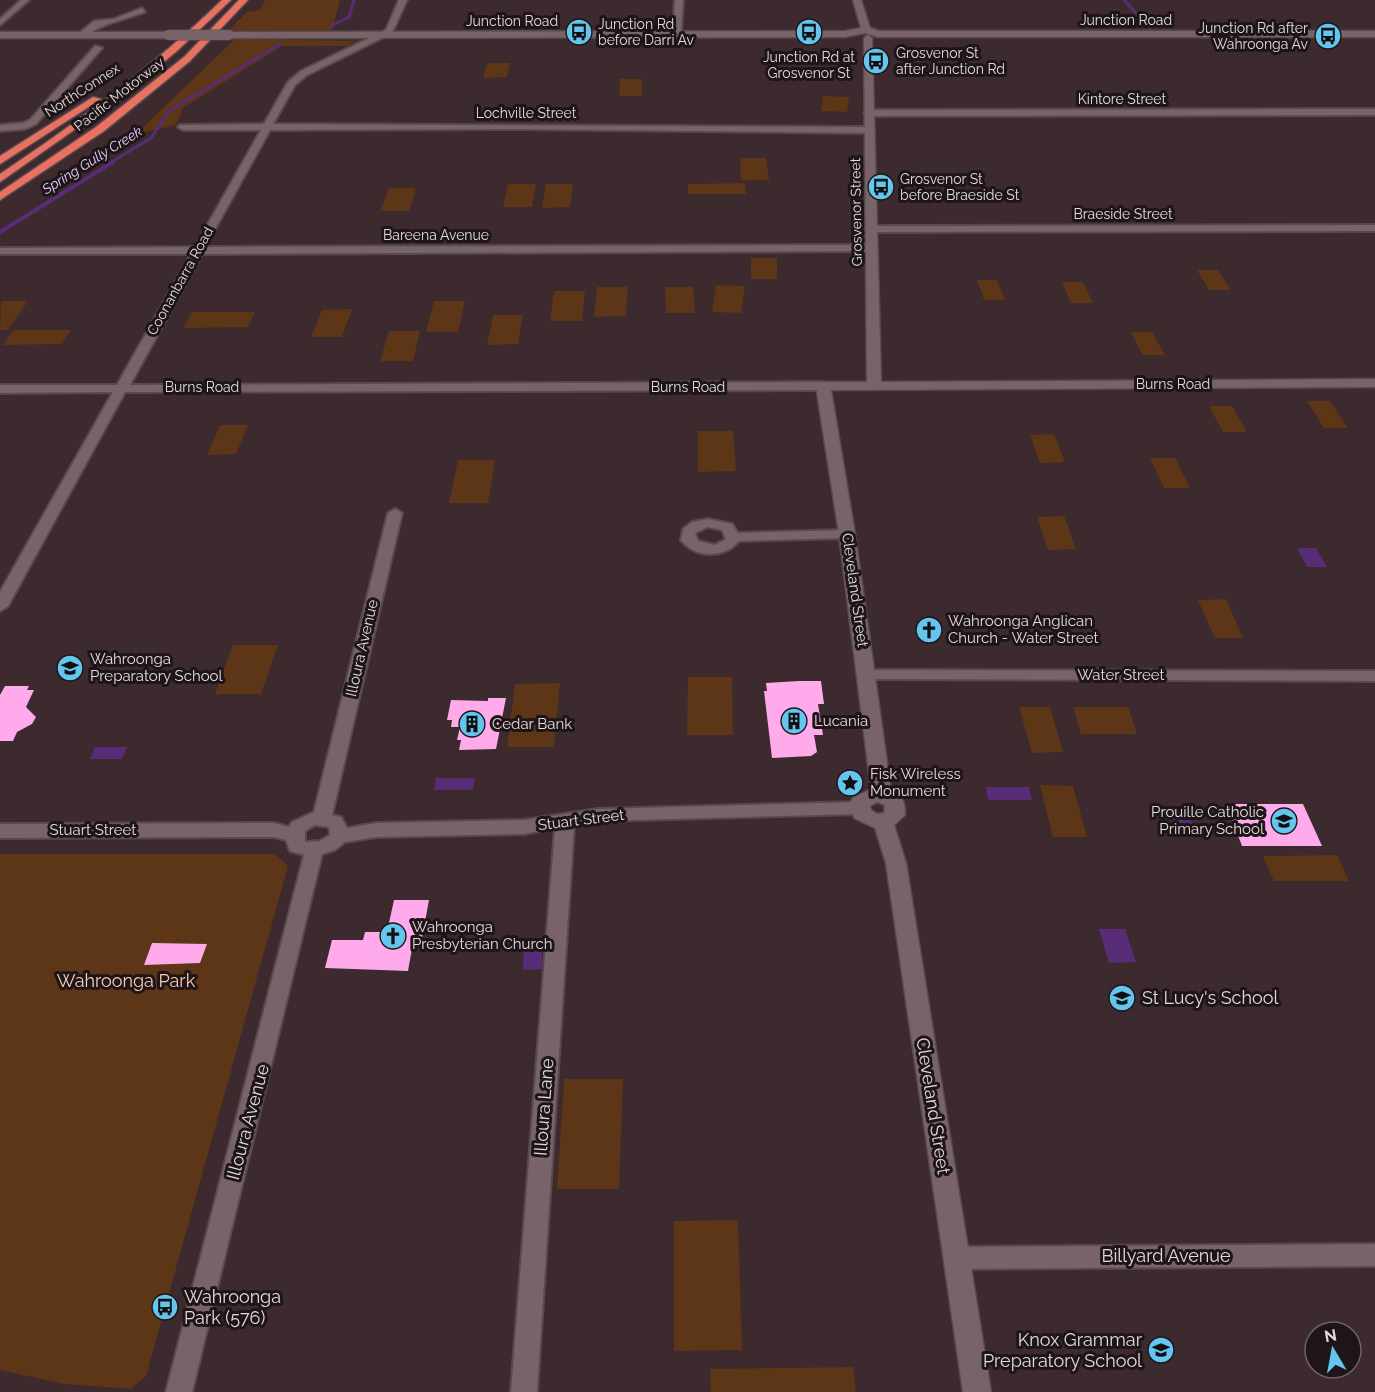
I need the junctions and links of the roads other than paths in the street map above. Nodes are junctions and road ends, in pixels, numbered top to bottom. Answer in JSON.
{"nodes":[{"id":1,"x":25,"y":0,"type":"edge"},
{"id":2,"x":227,"y":0,"type":"edge"},
{"id":3,"x":244,"y":0,"type":"edge"},
{"id":4,"x":403,"y":0,"type":"edge"},
{"id":5,"x":679,"y":0,"type":"edge"},
{"id":6,"x":857,"y":0,"type":"edge"},
{"id":7,"x":142,"y":10,"type":"dead end"},
{"id":8,"x":0,"y":23,"type":"edge"},
{"id":9,"x":1375,"y":33,"type":"edge"},
{"id":10,"x":677,"y":34,"type":"junction"},
{"id":11,"x":871,"y":34,"type":"junction"},
{"id":12,"x":0,"y":35,"type":"edge"},
{"id":13,"x":81,"y":35,"type":"junction"},
{"id":14,"x":383,"y":35,"type":"junction"},
{"id":15,"x":180,"y":44,"type":"junction"},
{"id":16,"x":98,"y":48,"type":"dead end"},
{"id":17,"x":155,"y":85,"type":"junction"},
{"id":18,"x":1375,"y":112,"type":"edge"},
{"id":19,"x":869,"y":113,"type":"junction"},
{"id":20,"x":183,"y":127,"type":"dead end"},
{"id":21,"x":267,"y":127,"type":"junction"},
{"id":22,"x":0,"y":128,"type":"edge"},
{"id":23,"x":869,"y":130,"type":"junction"},
{"id":24,"x":0,"y":161,"type":"edge"},
{"id":25,"x":0,"y":179,"type":"edge"},
{"id":26,"x":0,"y":197,"type":"edge"},
{"id":27,"x":6,"y":207,"type":"dead end"},
{"id":28,"x":1375,"y":228,"type":"edge"},
{"id":29,"x":871,"y":229,"type":"junction"},
{"id":30,"x":872,"y":249,"type":"junction"},
{"id":31,"x":197,"y":250,"type":"junction"},
{"id":32,"x":0,"y":251,"type":"edge"},
{"id":33,"x":1375,"y":383,"type":"edge"},
{"id":34,"x":874,"y":385,"type":"junction"},
{"id":35,"x":823,"y":386,"type":"junction"},
{"id":36,"x":121,"y":388,"type":"junction"},
{"id":37,"x":0,"y":389,"type":"edge"},
{"id":38,"x":395,"y":513,"type":"dead end"},
{"id":39,"x":847,"y":534,"type":"junction"},
{"id":40,"x":734,"y":537,"type":"dead end"},
{"id":41,"x":0,"y":571,"type":"edge"},
{"id":42,"x":19,"y":571,"type":"junction"},
{"id":43,"x":0,"y":606,"type":"edge"},
{"id":44,"x":867,"y":675,"type":"junction"},
{"id":45,"x":1375,"y":676,"type":"edge"},
{"id":46,"x":882,"y":796,"type":"junction"},
{"id":47,"x":859,"y":808,"type":"junction"},
{"id":48,"x":322,"y":818,"type":"junction"},
{"id":49,"x":565,"y":821,"type":"junction"},
{"id":50,"x":884,"y":822,"type":"junction"},
{"id":51,"x":0,"y":831,"type":"edge"},
{"id":52,"x":294,"y":835,"type":"junction"},
{"id":53,"x":339,"y":836,"type":"junction"},
{"id":54,"x":314,"y":851,"type":"junction"},
{"id":55,"x":1375,"y":1255,"type":"edge"},
{"id":56,"x":956,"y":1258,"type":"junction"},
{"id":57,"x":179,"y":1392,"type":"edge"},
{"id":58,"x":524,"y":1392,"type":"edge"},
{"id":59,"x":977,"y":1392,"type":"edge"}],
"edges":[{"from":1,"to":8,"type":"street"},
{"from":2,"to":15,"type":"highway","name":"Pacific Motorway"},
{"from":3,"to":17,"type":"highway","name":"Pacific Motorway"},
{"from":4,"to":14,"type":"street"},
{"from":5,"to":10,"type":"street"},
{"from":6,"to":11,"type":"street","name":"Grosvenor Street"},
{"from":7,"to":13,"type":"street"},
{"from":9,"to":11,"type":"street","name":"Junction Road"},
{"from":10,"to":11,"type":"street","name":"Junction Road"},
{"from":10,"to":14,"type":"street","name":"Junction Road"},
{"from":11,"to":19,"type":"street","name":"Grosvenor Street"},
{"from":12,"to":13,"type":"street","name":"Junction Road"},
{"from":13,"to":14,"type":"street","name":"Junction Road","bridge":true},
{"from":14,"to":21,"type":"street","name":"Coonanbarra Road"},
{"from":15,"to":24,"type":"highway","name":"NorthConnex"},
{"from":15,"to":25,"type":"highway","name":"Pacific Motorway"},
{"from":16,"to":22,"type":"street"},
{"from":17,"to":26,"type":"highway","name":"Pacific Motorway"},
{"from":17,"to":27,"type":"highway"},
{"from":18,"to":19,"type":"street","name":"Kintore Street"},
{"from":19,"to":23,"type":"street","name":"Grosvenor Street"},
{"from":20,"to":21,"type":"street","name":"Lochville Street"},
{"from":21,"to":23,"type":"street","name":"Lochville Street"},
{"from":21,"to":31,"type":"street","name":"Coonanbarra Road"},
{"from":23,"to":29,"type":"street","name":"Grosvenor Street"},
{"from":28,"to":29,"type":"street","name":"Braeside Street"},
{"from":29,"to":30,"type":"street","name":"Grosvenor Street"},
{"from":30,"to":31,"type":"street","name":"Bareena Avenue"},
{"from":30,"to":34,"type":"street","name":"Grosvenor Street"},
{"from":31,"to":32,"type":"street","name":"Bareena Avenue"},
{"from":31,"to":36,"type":"street","name":"Coonanbarra Road"},
{"from":33,"to":34,"type":"street","name":"Burns Road"},
{"from":34,"to":35,"type":"street","name":"Burns Road"},
{"from":35,"to":36,"type":"street","name":"Burns Road"},
{"from":35,"to":39,"type":"street","name":"Cleveland Street"},
{"from":36,"to":37,"type":"street","name":"Burns Road"},
{"from":36,"to":42,"type":"street","name":"Coonanbarra Road"},
{"from":38,"to":48,"type":"street","name":"Illoura Avenue"},
{"from":39,"to":40,"type":"street"},
{"from":39,"to":44,"type":"street","name":"Cleveland Street"},
{"from":41,"to":42,"type":"street"},
{"from":42,"to":43,"type":"street","name":"Coonanbarra Road"},
{"from":44,"to":45,"type":"street","name":"Water Street"},
{"from":44,"to":46,"type":"street","name":"Cleveland Street"},
{"from":46,"to":47,"type":"street"},
{"from":46,"to":50,"type":"street"},
{"from":47,"to":49,"type":"street","name":"Stuart Street"},
{"from":47,"to":50,"type":"street"},
{"from":48,"to":52,"type":"street"},
{"from":48,"to":53,"type":"street"},
{"from":49,"to":53,"type":"street","name":"Stuart Street"},
{"from":49,"to":58,"type":"street","name":"Illoura Lane"},
{"from":50,"to":56,"type":"street","name":"Cleveland Street"},
{"from":51,"to":52,"type":"street","name":"Stuart Street"},
{"from":52,"to":54,"type":"street"},
{"from":53,"to":54,"type":"street"},
{"from":54,"to":57,"type":"street","name":"Illoura Avenue"},
{"from":55,"to":56,"type":"street","name":"Billyard Avenue"},
{"from":56,"to":59,"type":"street","name":"Cleveland Street"}]}
